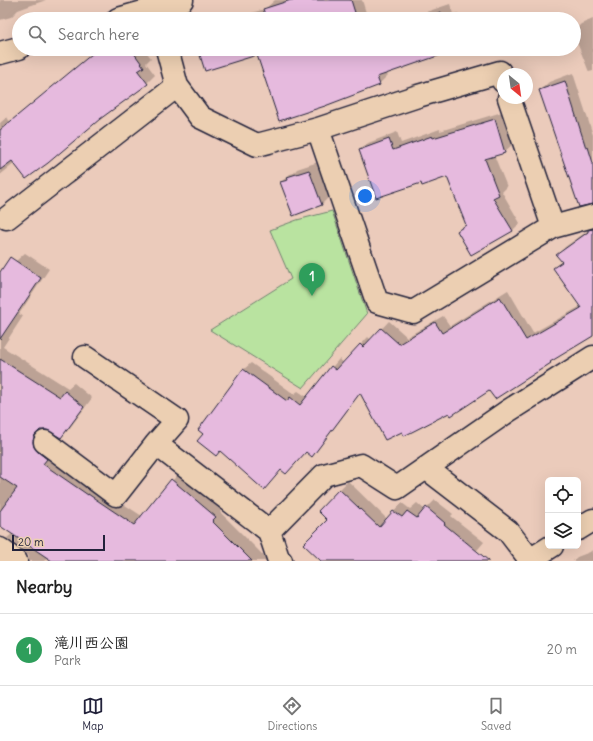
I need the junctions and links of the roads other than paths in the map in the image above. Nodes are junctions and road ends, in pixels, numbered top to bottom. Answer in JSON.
{"nodes":[{"id":1,"x":182,"y":0,"type":"edge"},
{"id":2,"x":161,"y":12,"type":"edge"},
{"id":3,"x":12,"y":50,"type":"edge"},
{"id":4,"x":0,"y":53,"type":"edge"},
{"id":5,"x":169,"y":56,"type":"edge"},
{"id":6,"x":497,"y":73,"type":"edge"},
{"id":7,"x":177,"y":86,"type":"junction"},
{"id":8,"x":511,"y":104,"type":"edge"},
{"id":9,"x":318,"y":129,"type":"junction"},
{"id":10,"x":593,"y":216,"type":"edge"},
{"id":11,"x":7,"y":218,"type":"dead end"},
{"id":12,"x":553,"y":227,"type":"junction"},
{"id":13,"x":84,"y":357,"type":"dead end"},
{"id":14,"x":593,"y":357,"type":"edge"},
{"id":15,"x":45,"y":442,"type":"dead end"},
{"id":16,"x":156,"y":444,"type":"junction"},
{"id":17,"x":426,"y":468,"type":"junction"},
{"id":18,"x":593,"y":520,"type":"edge"},
{"id":19,"x":581,"y":527,"type":"edge"},
{"id":20,"x":269,"y":531,"type":"junction"},
{"id":21,"x":0,"y":549,"type":"edge"},
{"id":22,"x":548,"y":549,"type":"edge"},
{"id":23,"x":16,"y":561,"type":"edge"},
{"id":24,"x":281,"y":561,"type":"edge"},
{"id":25,"x":530,"y":561,"type":"edge"}],
"edges":[{"from":1,"to":2,"type":"street"},
{"from":3,"to":4,"type":"street"},
{"from":5,"to":7,"type":"street"},
{"from":6,"to":9,"type":"street"},
{"from":7,"to":9,"type":"street"},
{"from":7,"to":11,"type":"street"},
{"from":8,"to":12,"type":"street"},
{"from":9,"to":12,"type":"street"},
{"from":10,"to":12,"type":"street"},
{"from":13,"to":16,"type":"street"},
{"from":14,"to":17,"type":"street"},
{"from":15,"to":16,"type":"street"},
{"from":16,"to":20,"type":"street"},
{"from":17,"to":20,"type":"street"},
{"from":17,"to":25,"type":"street"},
{"from":18,"to":19,"type":"street"},
{"from":20,"to":24,"type":"street"},
{"from":21,"to":23,"type":"street"},
{"from":22,"to":25,"type":"street"}]}
